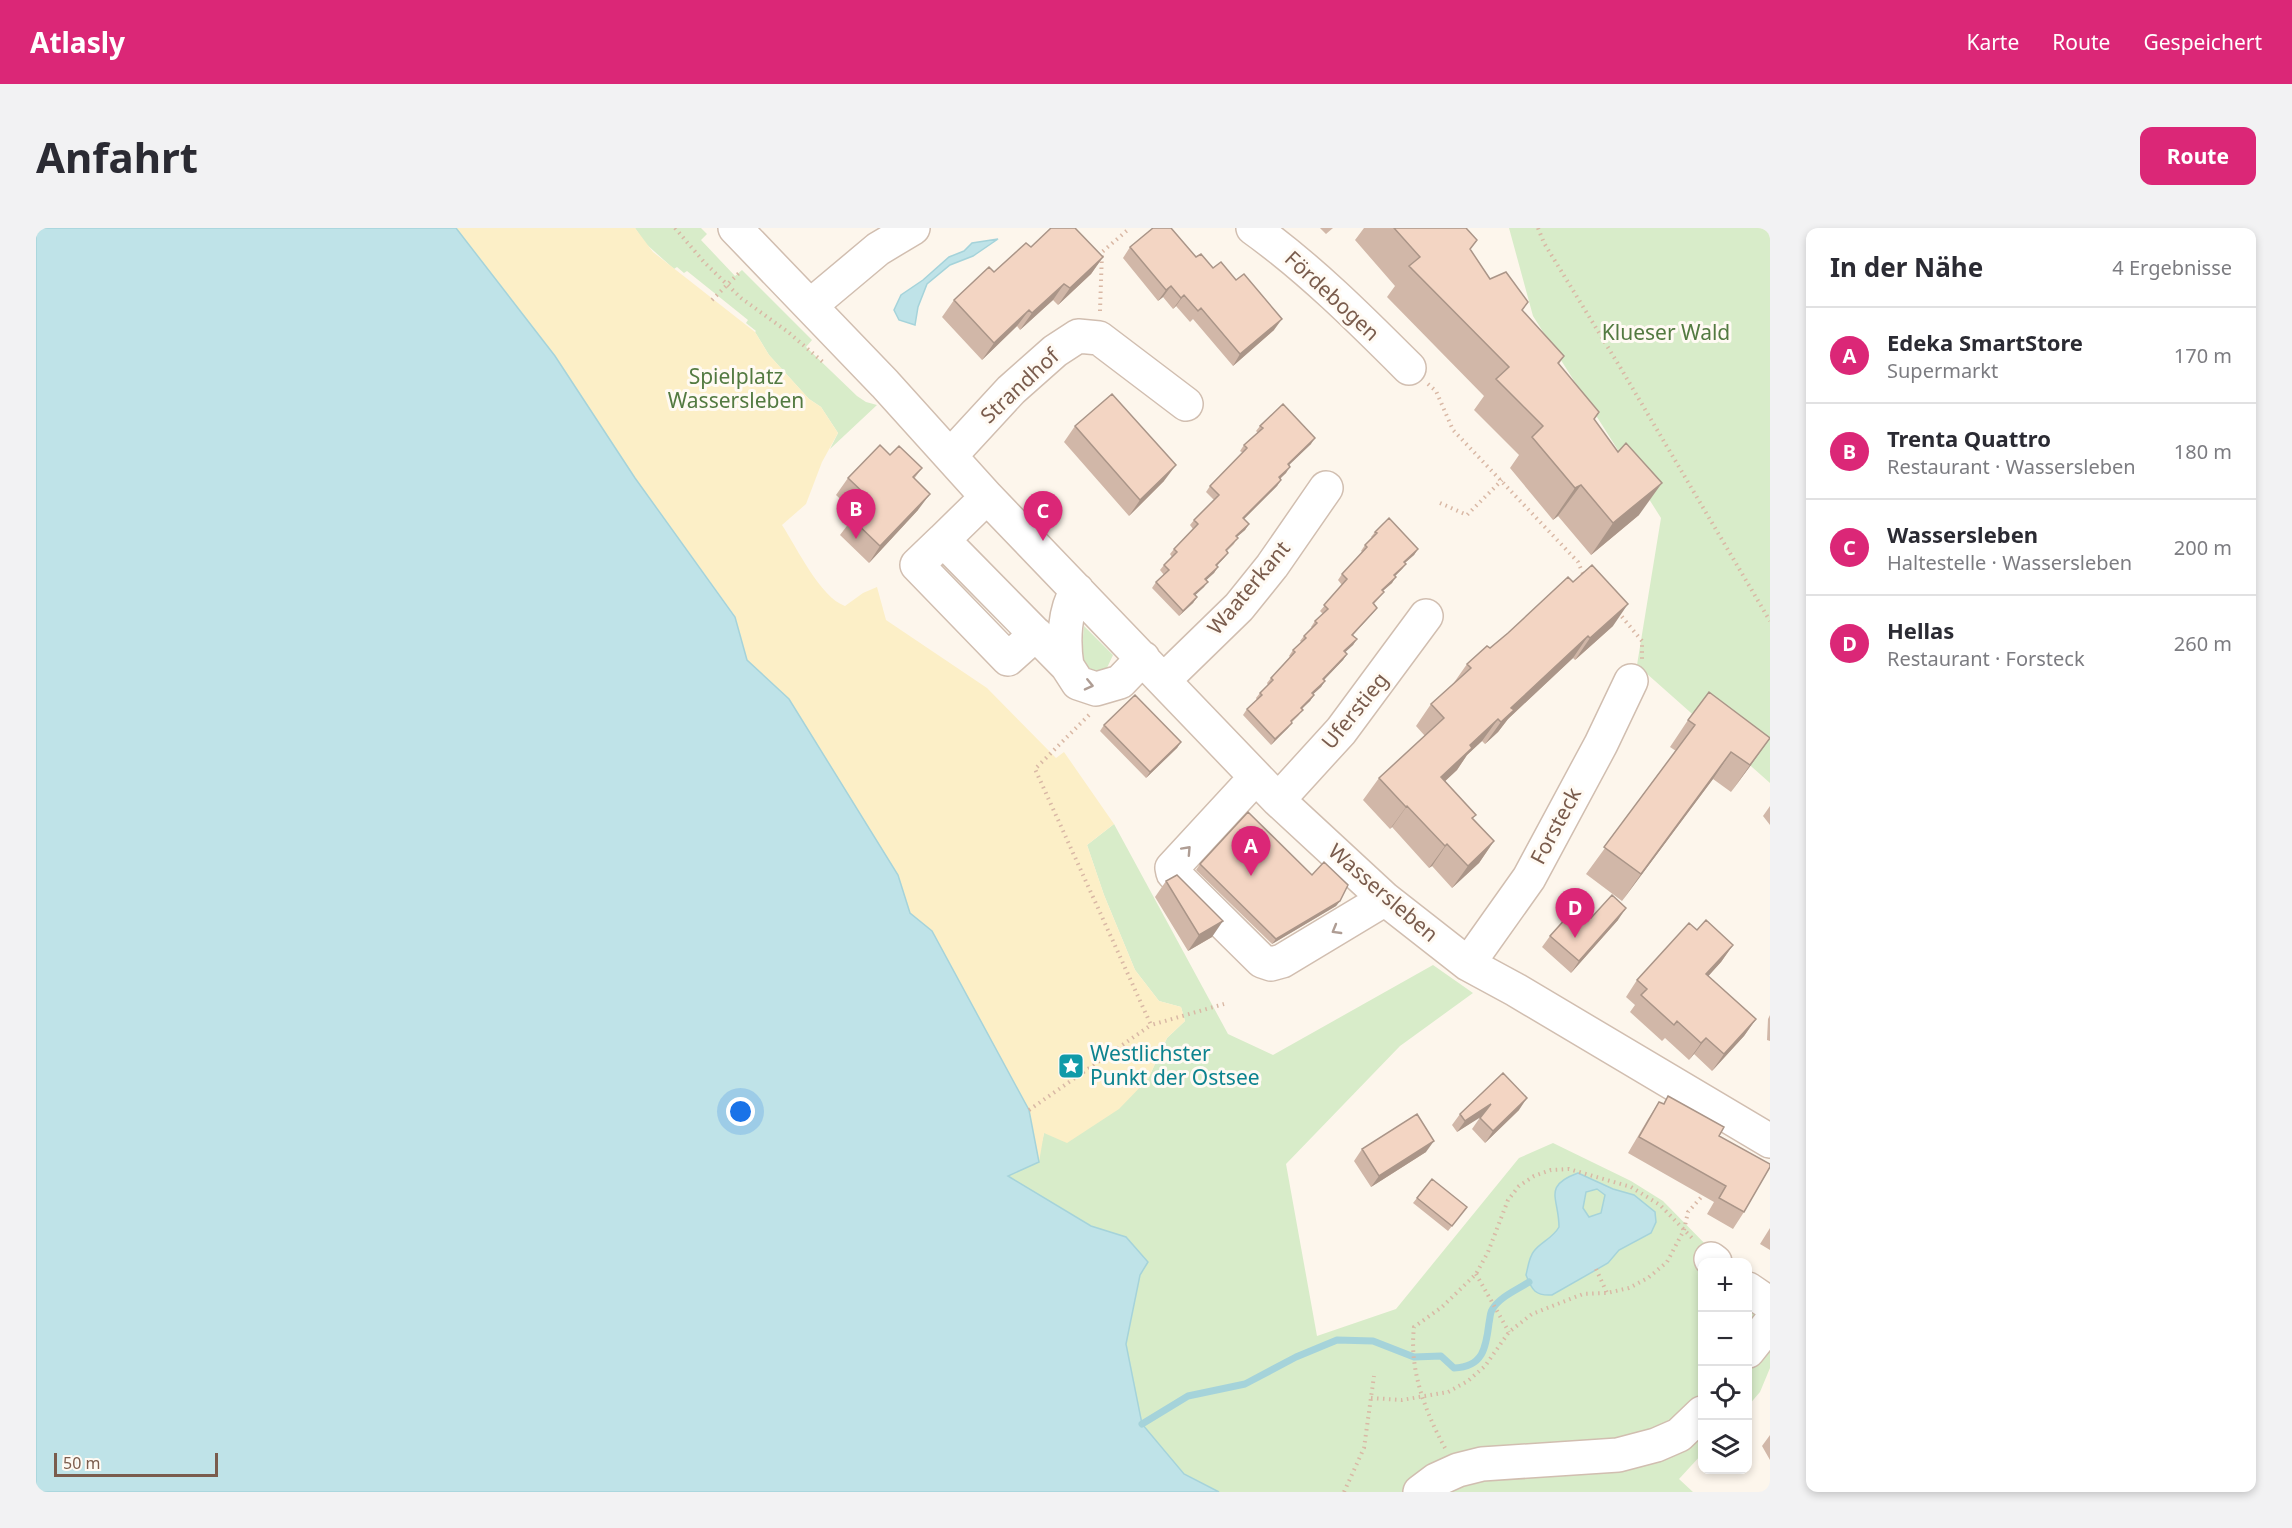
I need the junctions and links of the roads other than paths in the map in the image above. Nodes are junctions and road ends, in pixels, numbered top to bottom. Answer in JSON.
{"nodes":[{"id":1,"x":735,"y":228,"type":"edge"},
{"id":2,"x":913,"y":228,"type":"edge"},
{"id":3,"x":1253,"y":228,"type":"edge"},
{"id":4,"x":810,"y":306,"type":"junction"},
{"id":5,"x":1409,"y":368,"type":"road end"},
{"id":6,"x":1186,"y":404,"type":"dead end"},
{"id":7,"x":951,"y":455,"type":"junction"},
{"id":8,"x":1326,"y":488,"type":"dead end"},
{"id":9,"x":987,"y":497,"type":"junction"},
{"id":10,"x":1077,"y":590,"type":"junction"},
{"id":11,"x":1426,"y":616,"type":"dead end"},
{"id":12,"x":1067,"y":666,"type":"junction"},
{"id":13,"x":1154,"y":669,"type":"junction"},
{"id":14,"x":1631,"y":681,"type":"road end"},
{"id":15,"x":1267,"y":788,"type":"junction"},
{"id":16,"x":1385,"y":899,"type":"junction"},
{"id":17,"x":1468,"y":964,"type":"junction"},
{"id":18,"x":1770,"y":1141,"type":"edge"},
{"id":19,"x":1752,"y":1291,"type":"edge"},
{"id":20,"x":1770,"y":1304,"type":"edge"},
{"id":21,"x":1770,"y":1323,"type":"edge"},
{"id":22,"x":1752,"y":1346,"type":"edge"},
{"id":23,"x":1698,"y":1417,"type":"edge"},
{"id":24,"x":1420,"y":1492,"type":"edge"}],
"edges":[{"from":1,"to":4,"type":"street","name":"Wassersleben"},
{"from":2,"to":4,"type":"street"},
{"from":3,"to":5,"type":"street","name":"Fördebogen"},
{"from":4,"to":7,"type":"street","name":"Wassersleben"},
{"from":6,"to":7,"type":"street","name":"Strandhof"},
{"from":7,"to":9,"type":"street","name":"Wassersleben"},
{"from":8,"to":13,"type":"street","name":"Waaterkant"},
{"from":9,"to":10,"type":"street","name":"Wassersleben"},
{"from":9,"to":12,"type":"street","name":"Waaterkant"},
{"from":10,"to":12,"type":"street"},
{"from":10,"to":13,"type":"street","name":"Wassersleben"},
{"from":11,"to":15,"type":"street","name":"Uferstieg"},
{"from":12,"to":13,"type":"street","name":"Waaterkant","one_way":true},
{"from":13,"to":15,"type":"street","name":"Wassersleben"},
{"from":14,"to":17,"type":"street","name":"Forsteck"},
{"from":15,"to":16,"type":"street","name":"Wassersleben"},
{"from":16,"to":15,"type":"street","name":"Uferstieg","one_way":true},
{"from":16,"to":17,"type":"street","name":"Wassersleben"},
{"from":17,"to":18,"type":"street","name":"Wassersleben"},
{"from":19,"to":20,"type":"street"},
{"from":21,"to":22,"type":"street"},
{"from":23,"to":24,"type":"street"}]}
